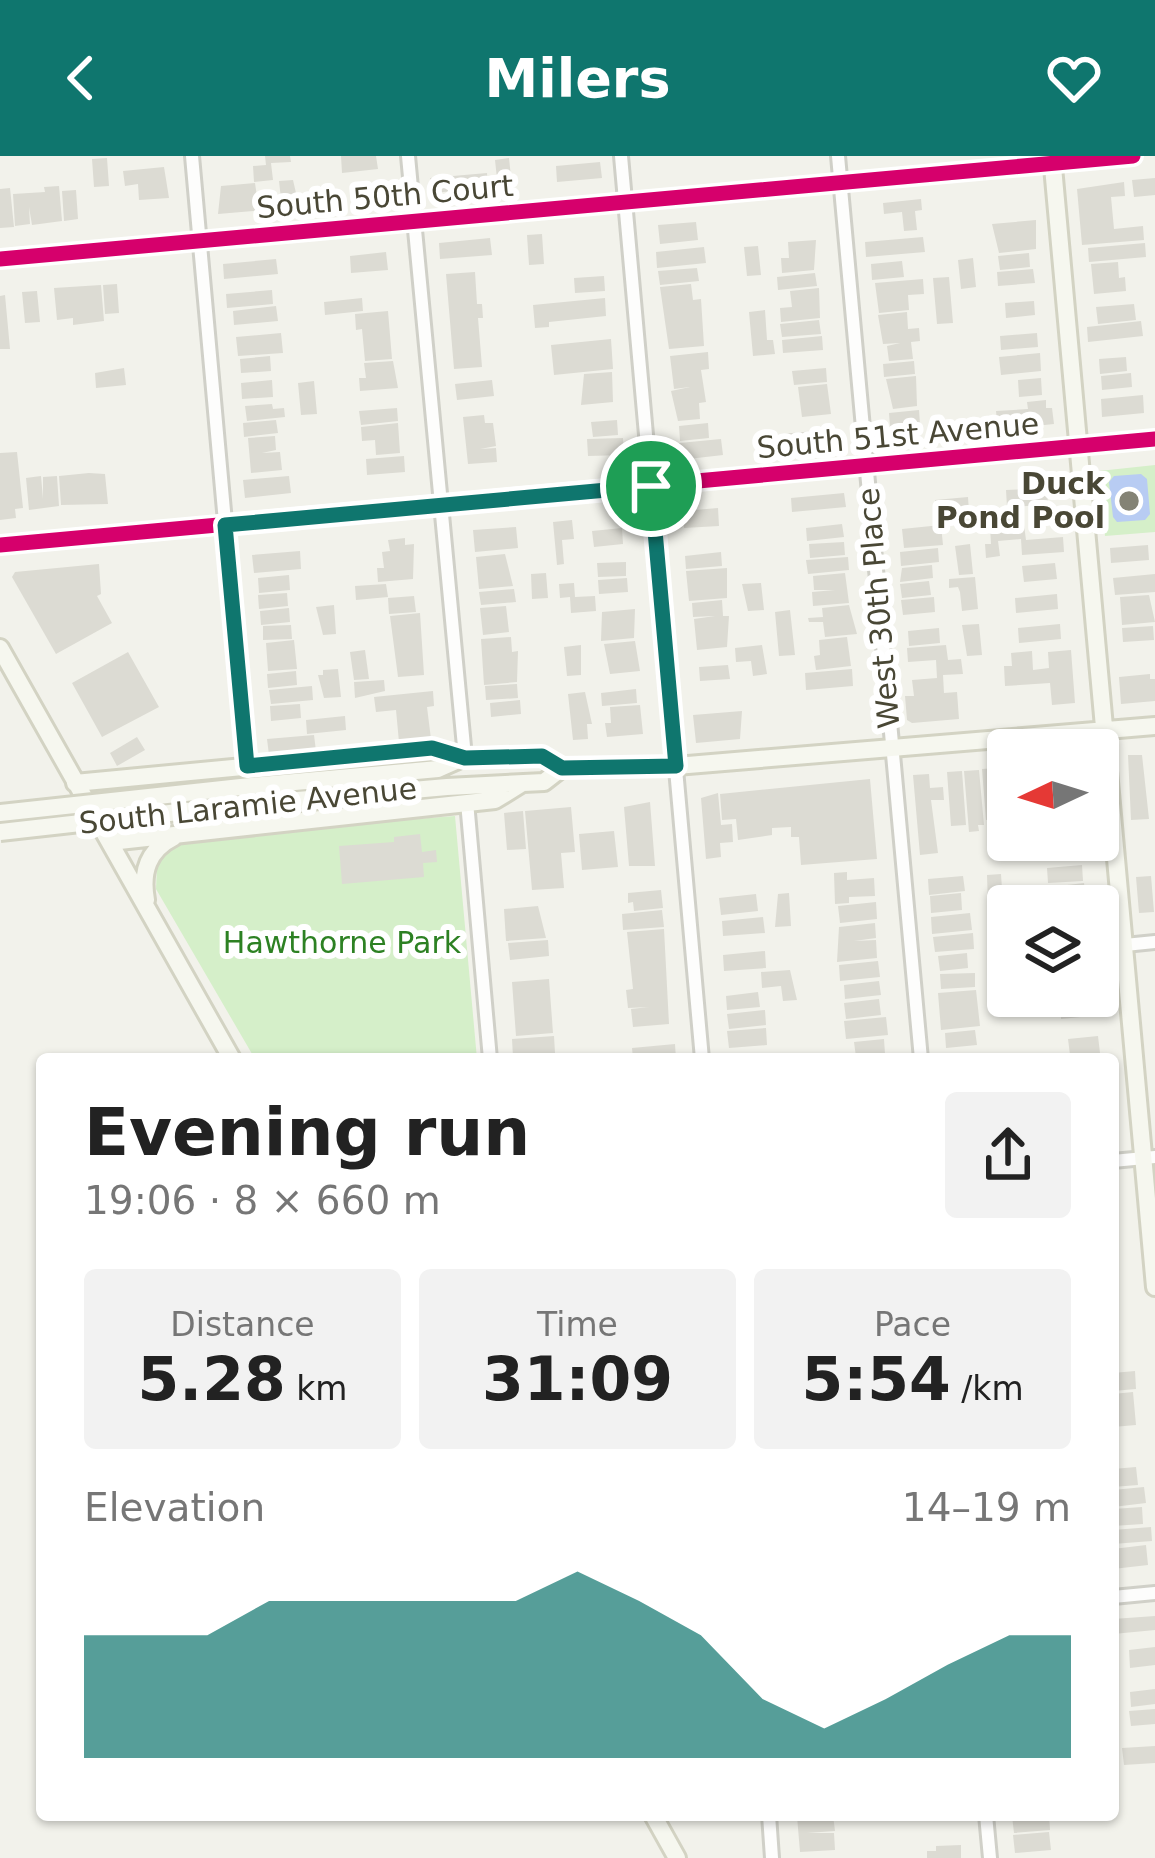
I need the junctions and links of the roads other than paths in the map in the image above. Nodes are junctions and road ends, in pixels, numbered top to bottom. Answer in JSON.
{"nodes":[{"id":1,"x":192,"y":156,"type":"edge"},
{"id":2,"x":408,"y":156,"type":"edge"},
{"id":3,"x":621,"y":156,"type":"edge"},
{"id":4,"x":838,"y":156,"type":"edge"},
{"id":5,"x":1133,"y":156,"type":"edge"},
{"id":6,"x":1053,"y":160,"type":"edge"},
{"id":7,"x":840,"y":183,"type":"junction"},
{"id":8,"x":625,"y":202,"type":"junction"},
{"id":9,"x":414,"y":222,"type":"junction"},
{"id":10,"x":200,"y":241,"type":"junction"},
{"id":11,"x":0,"y":260,"type":"edge"},
{"id":12,"x":1155,"y":440,"type":"edge"},
{"id":13,"x":1079,"y":446,"type":"junction"},
{"id":14,"x":866,"y":466,"type":"junction"},
{"id":15,"x":651,"y":486,"type":"junction"},
{"id":16,"x":440,"y":505,"type":"junction"},
{"id":17,"x":225,"y":525,"type":"junction"},
{"id":18,"x":0,"y":545,"type":"edge"},
{"id":19,"x":0,"y":648,"type":"edge"},
{"id":20,"x":1155,"y":726,"type":"edge"},
{"id":21,"x":1106,"y":729,"type":"edge"},
{"id":22,"x":1118,"y":729,"type":"edge"},
{"id":23,"x":987,"y":740,"type":"edge"},
{"id":24,"x":891,"y":748,"type":"junction"},
{"id":25,"x":465,"y":758,"type":"junction"},
{"id":26,"x":247,"y":766,"type":"junction"},
{"id":27,"x":676,"y":766,"type":"junction"},
{"id":28,"x":562,"y":768,"type":"junction"},
{"id":29,"x":76,"y":783,"type":"junction"},
{"id":30,"x":521,"y":784,"type":"junction"},
{"id":31,"x":241,"y":796,"type":"junction"},
{"id":32,"x":467,"y":802,"type":"junction"},
{"id":33,"x":0,"y":813,"type":"edge"},
{"id":34,"x":0,"y":832,"type":"edge"},
{"id":35,"x":187,"y":832,"type":"junction"},
{"id":36,"x":110,"y":842,"type":"junction"},
{"id":37,"x":1118,"y":861,"type":"edge"},
{"id":38,"x":147,"y":907,"type":"junction"},
{"id":39,"x":1155,"y":943,"type":"edge"},
{"id":40,"x":1125,"y":945,"type":"junction"},
{"id":41,"x":229,"y":1053,"type":"edge"},
{"id":42,"x":489,"y":1053,"type":"edge"},
{"id":43,"x":701,"y":1053,"type":"edge"},
{"id":44,"x":920,"y":1053,"type":"edge"},
{"id":45,"x":1149,"y":1158,"type":"edge"},
{"id":46,"x":1119,"y":1160,"type":"edge"},
{"id":47,"x":1155,"y":1287,"type":"edge"},
{"id":48,"x":1155,"y":1593,"type":"edge"},
{"id":49,"x":1119,"y":1596,"type":"edge"},
{"id":50,"x":656,"y":1821,"type":"edge"},
{"id":51,"x":769,"y":1821,"type":"edge"},
{"id":52,"x":987,"y":1821,"type":"edge"},
{"id":53,"x":677,"y":1858,"type":"edge"},
{"id":54,"x":772,"y":1858,"type":"edge"},
{"id":55,"x":990,"y":1858,"type":"edge"}],
"edges":[{"from":1,"to":10,"type":"street"},
{"from":2,"to":9,"type":"street"},
{"from":3,"to":8,"type":"street"},
{"from":4,"to":7,"type":"street","name":"West 30th Place"},
{"from":5,"to":6,"type":"street","name":"South 50th Court"},
{"from":6,"to":7,"type":"street","name":"South 50th Court"},
{"from":6,"to":13,"type":"main road"},
{"from":7,"to":8,"type":"street","name":"South 50th Court"},
{"from":7,"to":14,"type":"street","name":"West 30th Place"},
{"from":8,"to":9,"type":"street","name":"South 50th Court"},
{"from":8,"to":15,"type":"street"},
{"from":9,"to":10,"type":"street","name":"South 50th Court"},
{"from":9,"to":16,"type":"street"},
{"from":10,"to":11,"type":"street","name":"South 50th Court"},
{"from":10,"to":17,"type":"street"},
{"from":12,"to":13,"type":"street","name":"South 51st Avenue"},
{"from":13,"to":14,"type":"street","name":"South 51st Avenue"},
{"from":13,"to":21,"type":"main road"},
{"from":14,"to":15,"type":"street","name":"South 51st Avenue"},
{"from":14,"to":24,"type":"street","name":"West 30th Place"},
{"from":15,"to":16,"type":"street","name":"South 51st Avenue"},
{"from":15,"to":27,"type":"street"},
{"from":16,"to":17,"type":"street","name":"South 51st Avenue"},
{"from":16,"to":25,"type":"street"},
{"from":17,"to":18,"type":"street","name":"South 51st Avenue"},
{"from":17,"to":26,"type":"street"},
{"from":19,"to":29,"type":"main road"},
{"from":20,"to":22,"type":"main road","name":"South Laramie Avenue"},
{"from":23,"to":24,"type":"main road","name":"South Laramie Avenue"},
{"from":24,"to":27,"type":"main road","name":"South Laramie Avenue"},
{"from":24,"to":44,"type":"street","name":"West 30th Place"},
{"from":25,"to":26,"type":"main road"},
{"from":25,"to":28,"type":"main road","name":"South Laramie Avenue"},
{"from":25,"to":31,"type":"main road","name":"South Laramie Avenue"},
{"from":26,"to":29,"type":"main road"},
{"from":27,"to":28,"type":"main road","name":"South Laramie Avenue"},
{"from":27,"to":43,"type":"street"},
{"from":28,"to":30,"type":"main road","name":"South Laramie Avenue"},
{"from":29,"to":36,"type":"main road"},
{"from":30,"to":31,"type":"main road","name":"South Laramie Avenue"},
{"from":30,"to":32,"type":"main road"},
{"from":31,"to":33,"type":"main road","name":"South Laramie Avenue","bridge":true},
{"from":31,"to":34,"type":"main road","name":"South Laramie Avenue","bridge":true},
{"from":32,"to":35,"type":"main road"},
{"from":32,"to":42,"type":"street"},
{"from":35,"to":36,"type":"main road"},
{"from":35,"to":38,"type":"main road"},
{"from":36,"to":38,"type":"main road"},
{"from":37,"to":40,"type":"main road"},
{"from":38,"to":41,"type":"main road"},
{"from":39,"to":40,"type":"street"},
{"from":40,"to":45,"type":"main road"},
{"from":45,"to":46,"type":"street"},
{"from":45,"to":47,"type":"main road"},
{"from":48,"to":49,"type":"street"},
{"from":50,"to":53,"type":"main road"},
{"from":51,"to":54,"type":"street"},
{"from":52,"to":55,"type":"street"}]}
